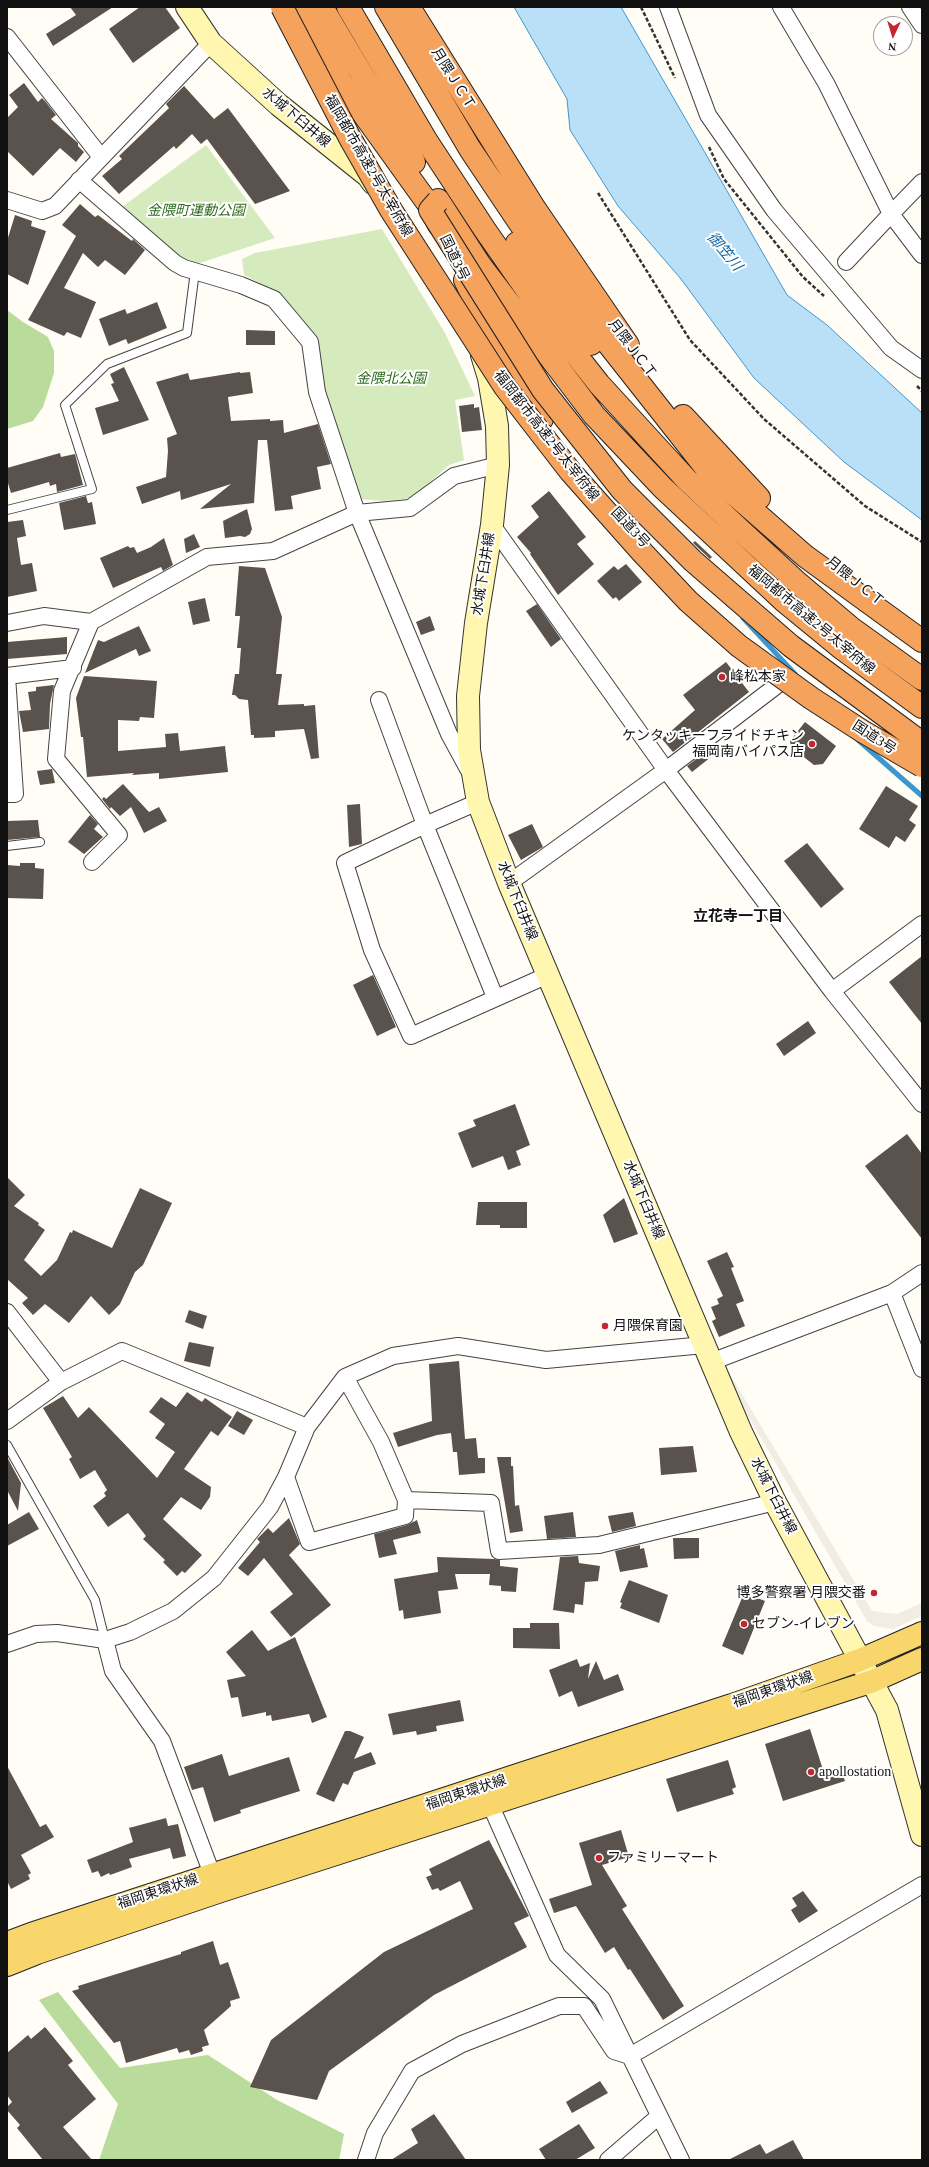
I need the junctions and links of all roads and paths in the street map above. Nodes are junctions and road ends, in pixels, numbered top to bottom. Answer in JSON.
{"nodes":[{"id":1,"x":187,"y":7,"type":"edge"},
{"id":2,"x":282,"y":7,"type":"edge"},
{"id":3,"x":298,"y":7,"type":"edge"},
{"id":4,"x":322,"y":7,"type":"edge"},
{"id":5,"x":348,"y":7,"type":"edge"},
{"id":6,"x":372,"y":7,"type":"edge"},
{"id":7,"x":386,"y":7,"type":"edge"},
{"id":8,"x":409,"y":7,"type":"edge"},
{"id":9,"x":668,"y":7,"type":"edge"},
{"id":10,"x":781,"y":7,"type":"edge"},
{"id":11,"x":910,"y":7,"type":"edge"},
{"id":12,"x":922,"y":25,"type":"edge"},
{"id":13,"x":7,"y":37,"type":"edge"},
{"id":14,"x":211,"y":43,"type":"junction"},
{"id":15,"x":101,"y":157,"type":"junction"},
{"id":16,"x":79,"y":180,"type":"junction"},
{"id":17,"x":922,"y":182,"type":"edge"},
{"id":18,"x":598,"y":193,"type":"dead end"},
{"id":19,"x":7,"y":200,"type":"edge"},
{"id":20,"x":438,"y":201,"type":"junction"},
{"id":21,"x":891,"y":214,"type":"junction"},
{"id":22,"x":922,"y":255,"type":"edge"},
{"id":23,"x":846,"y":262,"type":"dead end"},
{"id":24,"x":195,"y":271,"type":"junction"},
{"id":25,"x":922,"y":370,"type":"edge"},
{"id":26,"x":498,"y":466,"type":"junction"},
{"id":27,"x":710,"y":473,"type":"junction"},
{"id":28,"x":7,"y":510,"type":"edge"},
{"id":29,"x":357,"y":513,"type":"junction"},
{"id":30,"x":492,"y":525,"type":"junction"},
{"id":31,"x":922,"y":542,"type":"edge"},
{"id":32,"x":91,"y":622,"type":"junction"},
{"id":33,"x":7,"y":623,"type":"edge"},
{"id":34,"x":922,"y":633,"type":"edge"},
{"id":35,"x":922,"y":641,"type":"edge"},
{"id":36,"x":73,"y":668,"type":"junction"},
{"id":37,"x":7,"y":676,"type":"edge"},
{"id":38,"x":784,"y":680,"type":"junction"},
{"id":39,"x":922,"y":680,"type":"edge"},
{"id":40,"x":379,"y":700,"type":"dead end"},
{"id":41,"x":922,"y":707,"type":"edge"},
{"id":42,"x":922,"y":744,"type":"edge"},
{"id":43,"x":922,"y":767,"type":"edge"},
{"id":44,"x":666,"y":770,"type":"junction"},
{"id":45,"x":472,"y":777,"type":"junction"},
{"id":46,"x":7,"y":794,"type":"edge"},
{"id":47,"x":478,"y":802,"type":"junction"},
{"id":48,"x":425,"y":825,"type":"junction"},
{"id":49,"x":40,"y":842,"type":"dead end"},
{"id":50,"x":7,"y":846,"type":"edge"},
{"id":51,"x":92,"y":862,"type":"dead end"},
{"id":52,"x":509,"y":883,"type":"junction"},
{"id":53,"x":922,"y":924,"type":"edge"},
{"id":54,"x":548,"y":975,"type":"junction"},
{"id":55,"x":832,"y":991,"type":"junction"},
{"id":56,"x":495,"y":997,"type":"junction"},
{"id":57,"x":922,"y":1104,"type":"edge"},
{"id":58,"x":922,"y":1273,"type":"edge"},
{"id":59,"x":892,"y":1293,"type":"junction"},
{"id":60,"x":7,"y":1312,"type":"edge"},
{"id":61,"x":707,"y":1353,"type":"junction"},
{"id":62,"x":922,"y":1369,"type":"edge"},
{"id":63,"x":345,"y":1377,"type":"junction"},
{"id":64,"x":61,"y":1382,"type":"junction"},
{"id":65,"x":7,"y":1421,"type":"edge"},
{"id":66,"x":307,"y":1427,"type":"junction"},
{"id":67,"x":7,"y":1445,"type":"edge"},
{"id":68,"x":286,"y":1477,"type":"junction"},
{"id":69,"x":406,"y":1500,"type":"junction"},
{"id":70,"x":775,"y":1502,"type":"junction"},
{"id":71,"x":922,"y":1633,"type":"edge"},
{"id":72,"x":105,"y":1640,"type":"junction"},
{"id":73,"x":7,"y":1644,"type":"edge"},
{"id":74,"x":922,"y":1659,"type":"edge"},
{"id":75,"x":860,"y":1660,"type":"junction"},
{"id":76,"x":873,"y":1681,"type":"junction"},
{"id":77,"x":490,"y":1804,"type":"junction"},
{"id":78,"x":922,"y":1835,"type":"edge"},
{"id":79,"x":212,"y":1874,"type":"junction"},
{"id":80,"x":922,"y":1885,"type":"edge"},
{"id":81,"x":7,"y":1944,"type":"edge"},
{"id":82,"x":7,"y":1965,"type":"edge"},
{"id":83,"x":630,"y":2056,"type":"junction"},
{"id":84,"x":659,"y":2116,"type":"junction"},
{"id":85,"x":366,"y":2160,"type":"edge"},
{"id":86,"x":608,"y":2160,"type":"edge"},
{"id":87,"x":669,"y":2160,"type":"edge"},
{"id":88,"x":681,"y":2160,"type":"edge"}],
"edges":[{"from":1,"to":14,"type":"main road","name":"水城下臼井線"},
{"from":2,"to":43,"type":"highway","name":"福岡都市高速2号太宰府線","bridge":true},
{"from":3,"to":38,"type":"highway","name":"国道3号"},
{"from":4,"to":20,"type":"highway","name":"福岡都市高速2号太宰府線"},
{"from":5,"to":39,"type":"highway","name":"福岡都市高速2号太宰府線"},
{"from":6,"to":27,"type":"highway"},
{"from":7,"to":27,"type":"highway"},
{"from":8,"to":34,"type":"highway","name":"月隈ＪＣＴ"},
{"from":9,"to":25,"type":"street"},
{"from":10,"to":21,"type":"street"},
{"from":11,"to":12,"type":"street"},
{"from":13,"to":15,"type":"street"},
{"from":14,"to":15,"type":"street"},
{"from":14,"to":26,"type":"main road","name":"水城下臼井線"},
{"from":15,"to":16,"type":"street"},
{"from":16,"to":19,"type":"street"},
{"from":16,"to":24,"type":"street"},
{"from":17,"to":21,"type":"street"},
{"from":18,"to":31,"type":"path"},
{"from":20,"to":41,"type":"highway","name":"福岡都市高速2号太宰府線"},
{"from":20,"to":42,"type":"highway","bridge":true},
{"from":21,"to":22,"type":"street"},
{"from":21,"to":23,"type":"street"},
{"from":24,"to":28,"type":"lane"},
{"from":24,"to":29,"type":"street"},
{"from":26,"to":29,"type":"street"},
{"from":26,"to":30,"type":"main road","name":"水城下臼井線"},
{"from":27,"to":35,"type":"highway"},
{"from":29,"to":32,"type":"street"},
{"from":29,"to":45,"type":"street"},
{"from":30,"to":44,"type":"street"},
{"from":30,"to":45,"type":"main road","name":"水城下臼井線"},
{"from":32,"to":33,"type":"street"},
{"from":32,"to":36,"type":"street"},
{"from":36,"to":37,"type":"street"},
{"from":36,"to":51,"type":"street"},
{"from":37,"to":46,"type":"street"},
{"from":38,"to":43,"type":"highway","name":"国道3号"},
{"from":38,"to":44,"type":"street"},
{"from":40,"to":48,"type":"street"},
{"from":44,"to":52,"type":"street"},
{"from":44,"to":55,"type":"street"},
{"from":45,"to":47,"type":"main road","name":"水城下臼井線"},
{"from":47,"to":48,"type":"street"},
{"from":47,"to":52,"type":"main road","name":"水城下臼井線"},
{"from":48,"to":56,"type":"street"},
{"from":48,"to":56,"type":"street"},
{"from":49,"to":50,"type":"lane"},
{"from":52,"to":54,"type":"main road","name":"水城下臼井線"},
{"from":53,"to":55,"type":"street"},
{"from":54,"to":56,"type":"street"},
{"from":54,"to":61,"type":"main road","name":"水城下臼井線"},
{"from":55,"to":57,"type":"street"},
{"from":58,"to":59,"type":"street"},
{"from":59,"to":61,"type":"street"},
{"from":59,"to":62,"type":"street"},
{"from":60,"to":64,"type":"street"},
{"from":61,"to":63,"type":"street"},
{"from":61,"to":70,"type":"main road","name":"水城下臼井線"},
{"from":63,"to":66,"type":"street"},
{"from":63,"to":69,"type":"street"},
{"from":64,"to":65,"type":"street"},
{"from":64,"to":66,"type":"street"},
{"from":66,"to":68,"type":"street"},
{"from":67,"to":72,"type":"lane"},
{"from":68,"to":69,"type":"street"},
{"from":68,"to":72,"type":"street"},
{"from":69,"to":70,"type":"street"},
{"from":70,"to":75,"type":"main road","name":"水城下臼井線"},
{"from":71,"to":75,"type":"main road","name":"福岡東環状線"},
{"from":72,"to":73,"type":"street"},
{"from":72,"to":79,"type":"street"},
{"from":74,"to":76,"type":"main road","name":"福岡東環状線"},
{"from":75,"to":76,"type":"main road","name":"水城下臼井線"},
{"from":75,"to":79,"type":"main road","name":"福岡東環状線"},
{"from":76,"to":77,"type":"main road","name":"福岡東環状線"},
{"from":76,"to":78,"type":"main road","name":"水城下臼井線"},
{"from":77,"to":82,"type":"main road","name":"福岡東環状線"},
{"from":77,"to":83,"type":"street"},
{"from":79,"to":81,"type":"main road","name":"福岡東環状線"},
{"from":80,"to":83,"type":"street"},
{"from":83,"to":84,"type":"street"},
{"from":83,"to":85,"type":"street"},
{"from":84,"to":86,"type":"street"},
{"from":84,"to":87,"type":"street"},
{"from":84,"to":88,"type":"street"}]}
